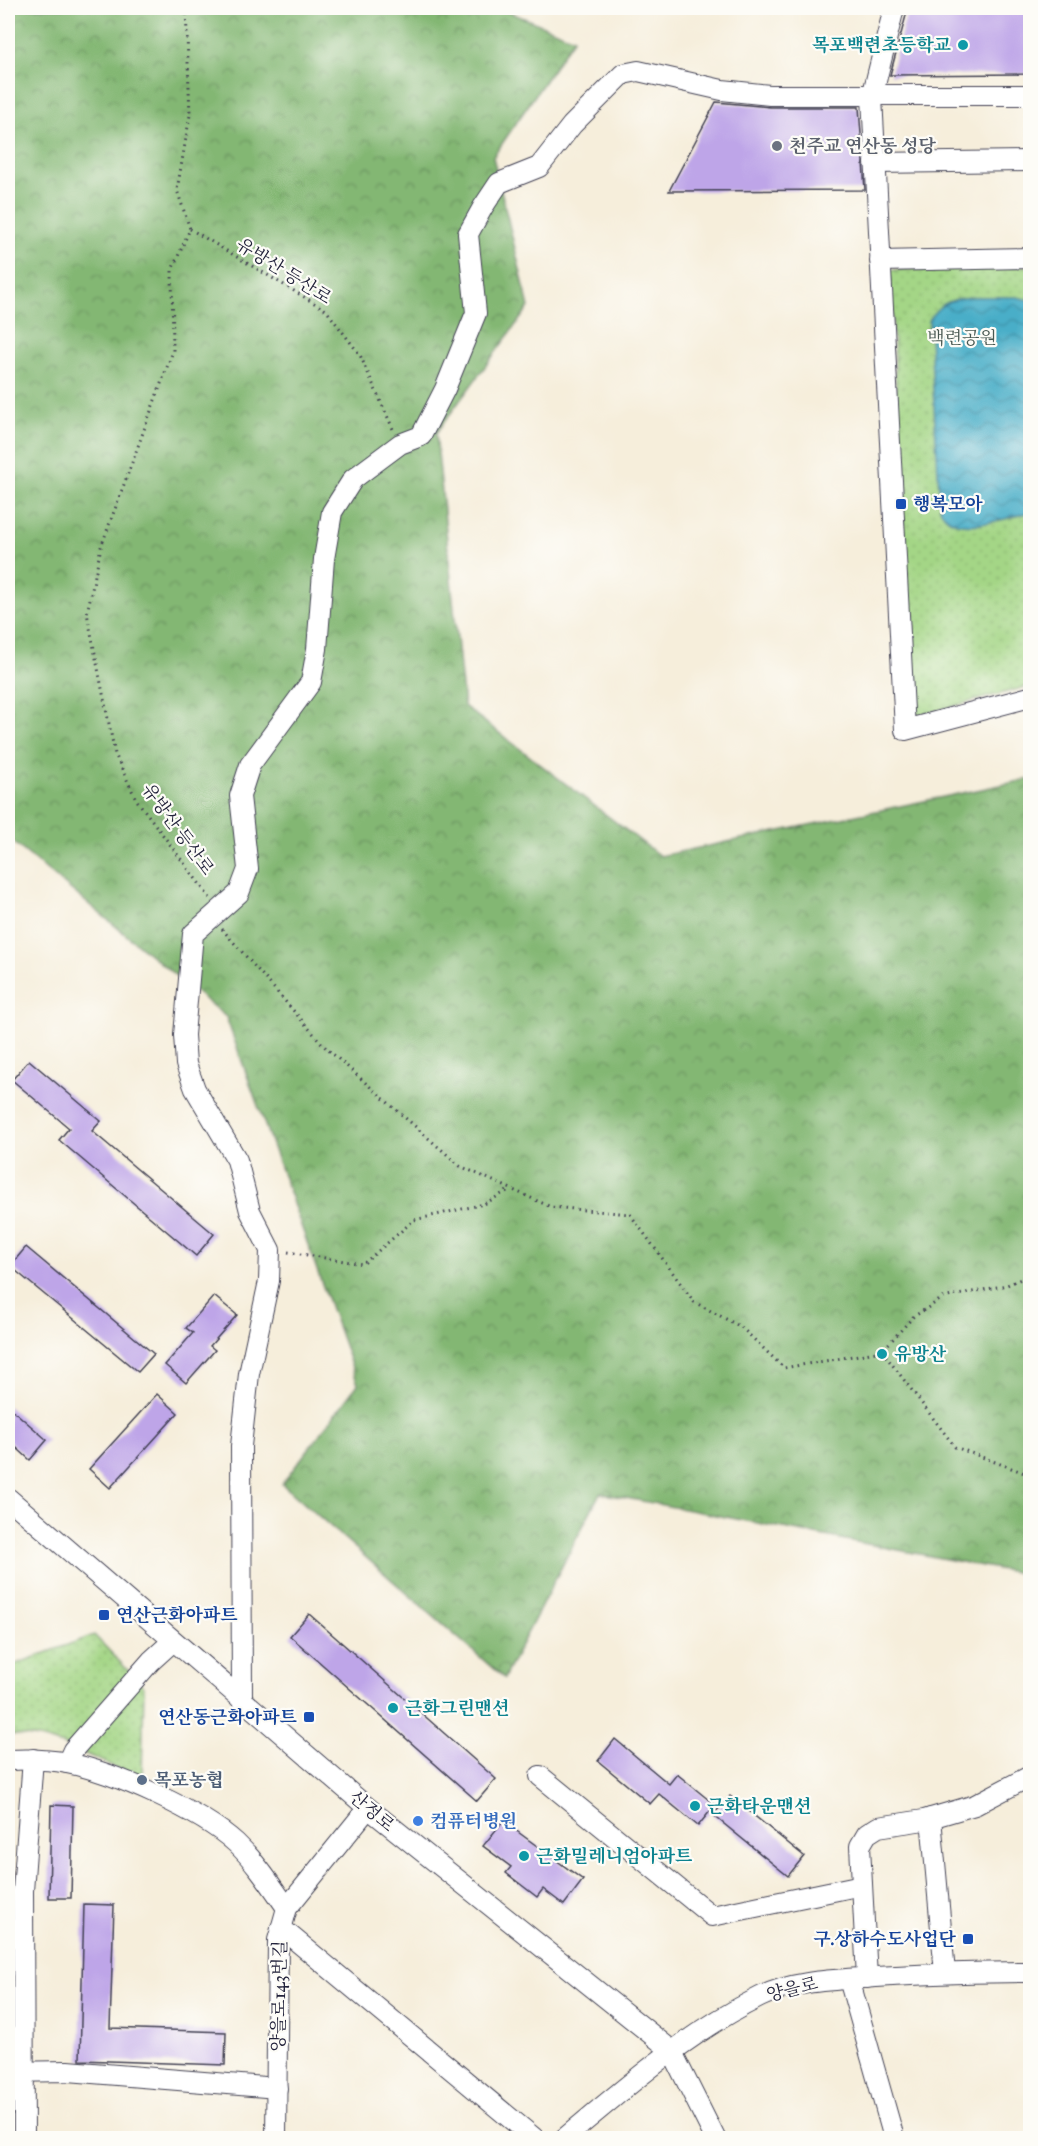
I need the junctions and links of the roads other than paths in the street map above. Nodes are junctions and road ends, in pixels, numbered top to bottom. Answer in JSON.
{"nodes":[{"id":1,"x":894,"y":8,"type":"edge"},
{"id":2,"x":1030,"y":95,"type":"edge"},
{"id":3,"x":872,"y":97,"type":"junction"},
{"id":4,"x":1030,"y":161,"type":"edge"},
{"id":5,"x":875,"y":163,"type":"junction"},
{"id":6,"x":1030,"y":258,"type":"edge"},
{"id":7,"x":880,"y":261,"type":"junction"},
{"id":8,"x":1030,"y":697,"type":"edge"},
{"id":9,"x":8,"y":1498,"type":"edge"},
{"id":10,"x":173,"y":1641,"type":"junction"},
{"id":11,"x":242,"y":1701,"type":"junction"},
{"id":12,"x":33,"y":1759,"type":"junction"},
{"id":13,"x":8,"y":1760,"type":"edge"},
{"id":14,"x":67,"y":1763,"type":"junction"},
{"id":15,"x":540,"y":1776,"type":"dead end"},
{"id":16,"x":1030,"y":1776,"type":"edge"},
{"id":17,"x":368,"y":1808,"type":"junction"},
{"id":18,"x":931,"y":1818,"type":"junction"},
{"id":19,"x":862,"y":1885,"type":"junction"},
{"id":20,"x":15,"y":1901,"type":"edge"},
{"id":21,"x":287,"y":1908,"type":"junction"},
{"id":22,"x":281,"y":1928,"type":"junction"},
{"id":23,"x":1030,"y":1972,"type":"edge"},
{"id":24,"x":945,"y":1973,"type":"junction"},
{"id":25,"x":858,"y":1978,"type":"junction"},
{"id":26,"x":671,"y":2050,"type":"junction"},
{"id":27,"x":16,"y":2072,"type":"edge"},
{"id":28,"x":277,"y":2088,"type":"junction"},
{"id":29,"x":24,"y":2139,"type":"edge"},
{"id":30,"x":276,"y":2139,"type":"edge"},
{"id":31,"x":534,"y":2139,"type":"edge"},
{"id":32,"x":565,"y":2139,"type":"edge"},
{"id":33,"x":715,"y":2139,"type":"edge"},
{"id":34,"x":894,"y":2139,"type":"edge"}],
"edges":[{"from":1,"to":3,"type":"street"},
{"from":2,"to":3,"type":"street"},
{"from":3,"to":5,"type":"street"},
{"from":3,"to":11,"type":"street"},
{"from":4,"to":5,"type":"street"},
{"from":5,"to":7,"type":"street"},
{"from":6,"to":7,"type":"street"},
{"from":7,"to":8,"type":"street"},
{"from":9,"to":10,"type":"street","name":"산정로"},
{"from":10,"to":11,"type":"street","name":"산정로"},
{"from":10,"to":14,"type":"street"},
{"from":11,"to":17,"type":"street","name":"산정로"},
{"from":12,"to":13,"type":"street"},
{"from":12,"to":14,"type":"street"},
{"from":12,"to":20,"type":"street"},
{"from":14,"to":21,"type":"street"},
{"from":15,"to":19,"type":"street"},
{"from":16,"to":18,"type":"street"},
{"from":17,"to":21,"type":"street"},
{"from":17,"to":26,"type":"street","name":"산정로"},
{"from":18,"to":19,"type":"street"},
{"from":18,"to":24,"type":"street"},
{"from":19,"to":25,"type":"street"},
{"from":20,"to":27,"type":"street"},
{"from":21,"to":22,"type":"street","name":"양을로143번길"},
{"from":22,"to":28,"type":"street","name":"양을로143번길"},
{"from":22,"to":31,"type":"street"},
{"from":23,"to":24,"type":"street","name":"양을로"},
{"from":24,"to":25,"type":"street","name":"양을로"},
{"from":25,"to":26,"type":"street","name":"양을로"},
{"from":25,"to":34,"type":"street"},
{"from":26,"to":32,"type":"street","name":"양을로"},
{"from":26,"to":33,"type":"street","name":"산정로"},
{"from":27,"to":28,"type":"street"},
{"from":27,"to":29,"type":"street"},
{"from":28,"to":30,"type":"street","name":"양을로143번길"}]}
